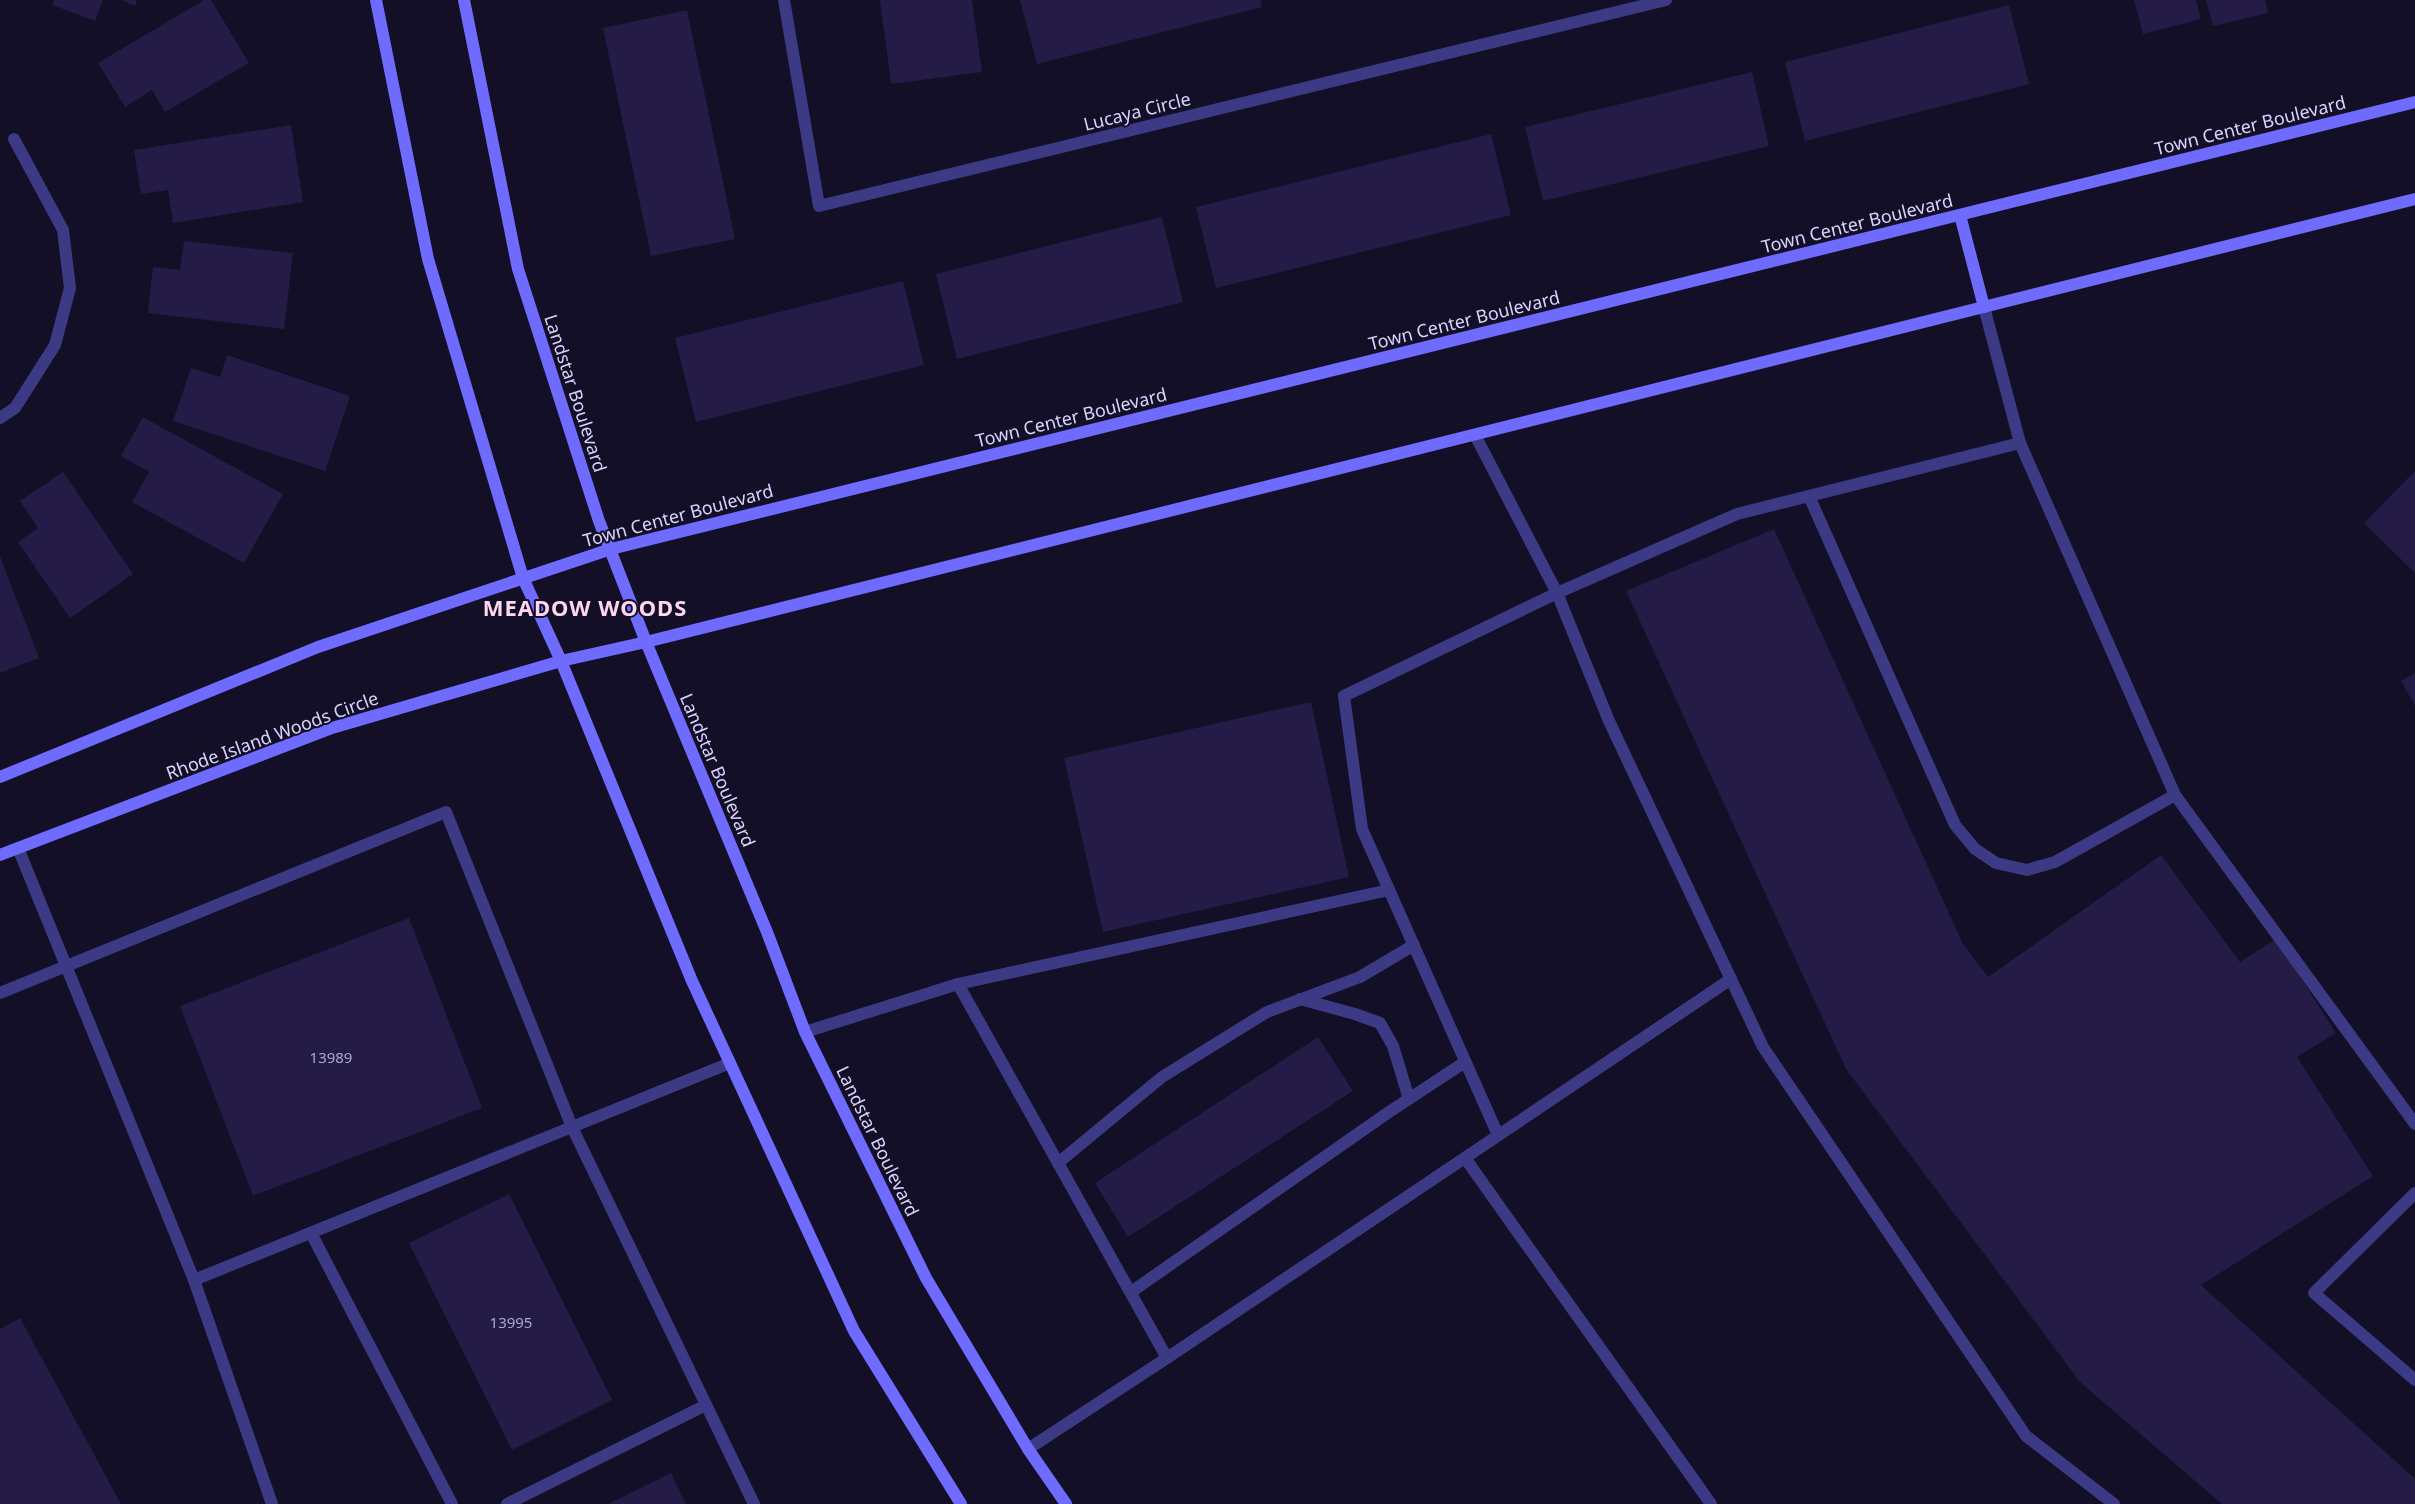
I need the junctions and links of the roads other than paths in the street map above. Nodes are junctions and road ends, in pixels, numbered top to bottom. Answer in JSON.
{"nodes":[{"id":1,"x":376,"y":0,"type":"edge"},
{"id":2,"x":464,"y":0,"type":"edge"},
{"id":3,"x":784,"y":0,"type":"edge"},
{"id":4,"x":1666,"y":0,"type":"edge"},
{"id":5,"x":2415,"y":102,"type":"edge"},
{"id":6,"x":14,"y":138,"type":"dead end"},
{"id":7,"x":2415,"y":199,"type":"edge"},
{"id":8,"x":1960,"y":215,"type":"junction"},
{"id":9,"x":1984,"y":307,"type":"junction"},
{"id":10,"x":0,"y":418,"type":"edge"},
{"id":11,"x":1475,"y":435,"type":"junction"},
{"id":12,"x":2020,"y":443,"type":"junction"},
{"id":13,"x":1808,"y":496,"type":"junction"},
{"id":14,"x":611,"y":549,"type":"junction"},
{"id":15,"x":523,"y":578,"type":"junction"},
{"id":16,"x":1557,"y":593,"type":"junction"},
{"id":17,"x":646,"y":642,"type":"junction"},
{"id":18,"x":561,"y":661,"type":"junction"},
{"id":19,"x":0,"y":777,"type":"edge"},
{"id":20,"x":2175,"y":796,"type":"junction"},
{"id":21,"x":18,"y":848,"type":"junction"},
{"id":22,"x":0,"y":855,"type":"edge"},
{"id":23,"x":1389,"y":890,"type":"junction"},
{"id":24,"x":1414,"y":945,"type":"junction"},
{"id":25,"x":66,"y":966,"type":"junction"},
{"id":26,"x":1731,"y":979,"type":"junction"},
{"id":27,"x":958,"y":984,"type":"junction"},
{"id":28,"x":0,"y":993,"type":"edge"},
{"id":29,"x":1300,"y":999,"type":"junction"},
{"id":30,"x":805,"y":1032,"type":"junction"},
{"id":31,"x":1465,"y":1062,"type":"junction"},
{"id":32,"x":730,"y":1063,"type":"junction"},
{"id":33,"x":1409,"y":1099,"type":"junction"},
{"id":34,"x":2415,"y":1124,"type":"edge"},
{"id":35,"x":572,"y":1127,"type":"junction"},
{"id":36,"x":1498,"y":1135,"type":"junction"},
{"id":37,"x":1465,"y":1158,"type":"junction"},
{"id":38,"x":1058,"y":1163,"type":"junction"},
{"id":39,"x":2415,"y":1193,"type":"edge"},
{"id":40,"x":311,"y":1233,"type":"junction"},
{"id":41,"x":194,"y":1280,"type":"junction"},
{"id":42,"x":1130,"y":1292,"type":"junction"},
{"id":43,"x":1167,"y":1358,"type":"junction"},
{"id":44,"x":2415,"y":1380,"type":"edge"},
{"id":45,"x":706,"y":1405,"type":"junction"},
{"id":46,"x":1028,"y":1448,"type":"junction"},
{"id":47,"x":272,"y":1504,"type":"edge"},
{"id":48,"x":452,"y":1504,"type":"edge"},
{"id":49,"x":507,"y":1504,"type":"edge"},
{"id":50,"x":754,"y":1504,"type":"edge"},
{"id":51,"x":961,"y":1504,"type":"edge"},
{"id":52,"x":1066,"y":1504,"type":"edge"},
{"id":53,"x":1711,"y":1504,"type":"edge"},
{"id":54,"x":2114,"y":1504,"type":"edge"}],
"edges":[{"from":1,"to":15,"type":"main road"},
{"from":2,"to":14,"type":"main road","name":"Landstar Boulevard"},
{"from":3,"to":4,"type":"street","name":"Lucaya Circle"},
{"from":5,"to":8,"type":"main road","name":"Town Center Boulevard"},
{"from":6,"to":10,"type":"street"},
{"from":7,"to":9,"type":"main road"},
{"from":8,"to":9,"type":"main road"},
{"from":8,"to":14,"type":"main road","name":"Town Center Boulevard"},
{"from":9,"to":11,"type":"main road"},
{"from":9,"to":12,"type":"street"},
{"from":11,"to":16,"type":"street"},
{"from":11,"to":17,"type":"main road"},
{"from":12,"to":13,"type":"street"},
{"from":12,"to":20,"type":"street"},
{"from":13,"to":16,"type":"street"},
{"from":13,"to":20,"type":"street"},
{"from":14,"to":15,"type":"main road","name":"Town Center Boulevard"},
{"from":14,"to":17,"type":"main road","name":"Landstar Boulevard"},
{"from":15,"to":18,"type":"main road"},
{"from":15,"to":19,"type":"main road"},
{"from":16,"to":23,"type":"street"},
{"from":16,"to":26,"type":"street"},
{"from":17,"to":18,"type":"main road"},
{"from":17,"to":30,"type":"main road","name":"Landstar Boulevard"},
{"from":18,"to":21,"type":"main road","name":"Rhode Island Woods Circle"},
{"from":18,"to":32,"type":"main road"},
{"from":20,"to":34,"type":"street"},
{"from":21,"to":22,"type":"main road","name":"Rhode Island Woods Circle"},
{"from":21,"to":25,"type":"street"},
{"from":23,"to":24,"type":"street"},
{"from":23,"to":27,"type":"street"},
{"from":24,"to":29,"type":"street"},
{"from":24,"to":31,"type":"street"},
{"from":25,"to":28,"type":"street"},
{"from":25,"to":35,"type":"street"},
{"from":25,"to":41,"type":"street"},
{"from":26,"to":36,"type":"street"},
{"from":26,"to":54,"type":"street"},
{"from":27,"to":30,"type":"street"},
{"from":27,"to":38,"type":"street"},
{"from":29,"to":33,"type":"street"},
{"from":29,"to":38,"type":"street"},
{"from":30,"to":46,"type":"main road","name":"Landstar Boulevard"},
{"from":31,"to":33,"type":"street"},
{"from":31,"to":36,"type":"street"},
{"from":32,"to":35,"type":"street"},
{"from":32,"to":51,"type":"main road"},
{"from":33,"to":42,"type":"street"},
{"from":35,"to":40,"type":"street"},
{"from":35,"to":45,"type":"street"},
{"from":36,"to":37,"type":"street"},
{"from":37,"to":43,"type":"street"},
{"from":37,"to":53,"type":"street"},
{"from":38,"to":42,"type":"street"},
{"from":39,"to":44,"type":"street"},
{"from":40,"to":41,"type":"street"},
{"from":40,"to":48,"type":"street"},
{"from":41,"to":47,"type":"street"},
{"from":42,"to":43,"type":"street"},
{"from":43,"to":46,"type":"street"},
{"from":45,"to":49,"type":"street"},
{"from":45,"to":50,"type":"street"},
{"from":46,"to":52,"type":"main road","name":"Landstar Boulevard"}]}
